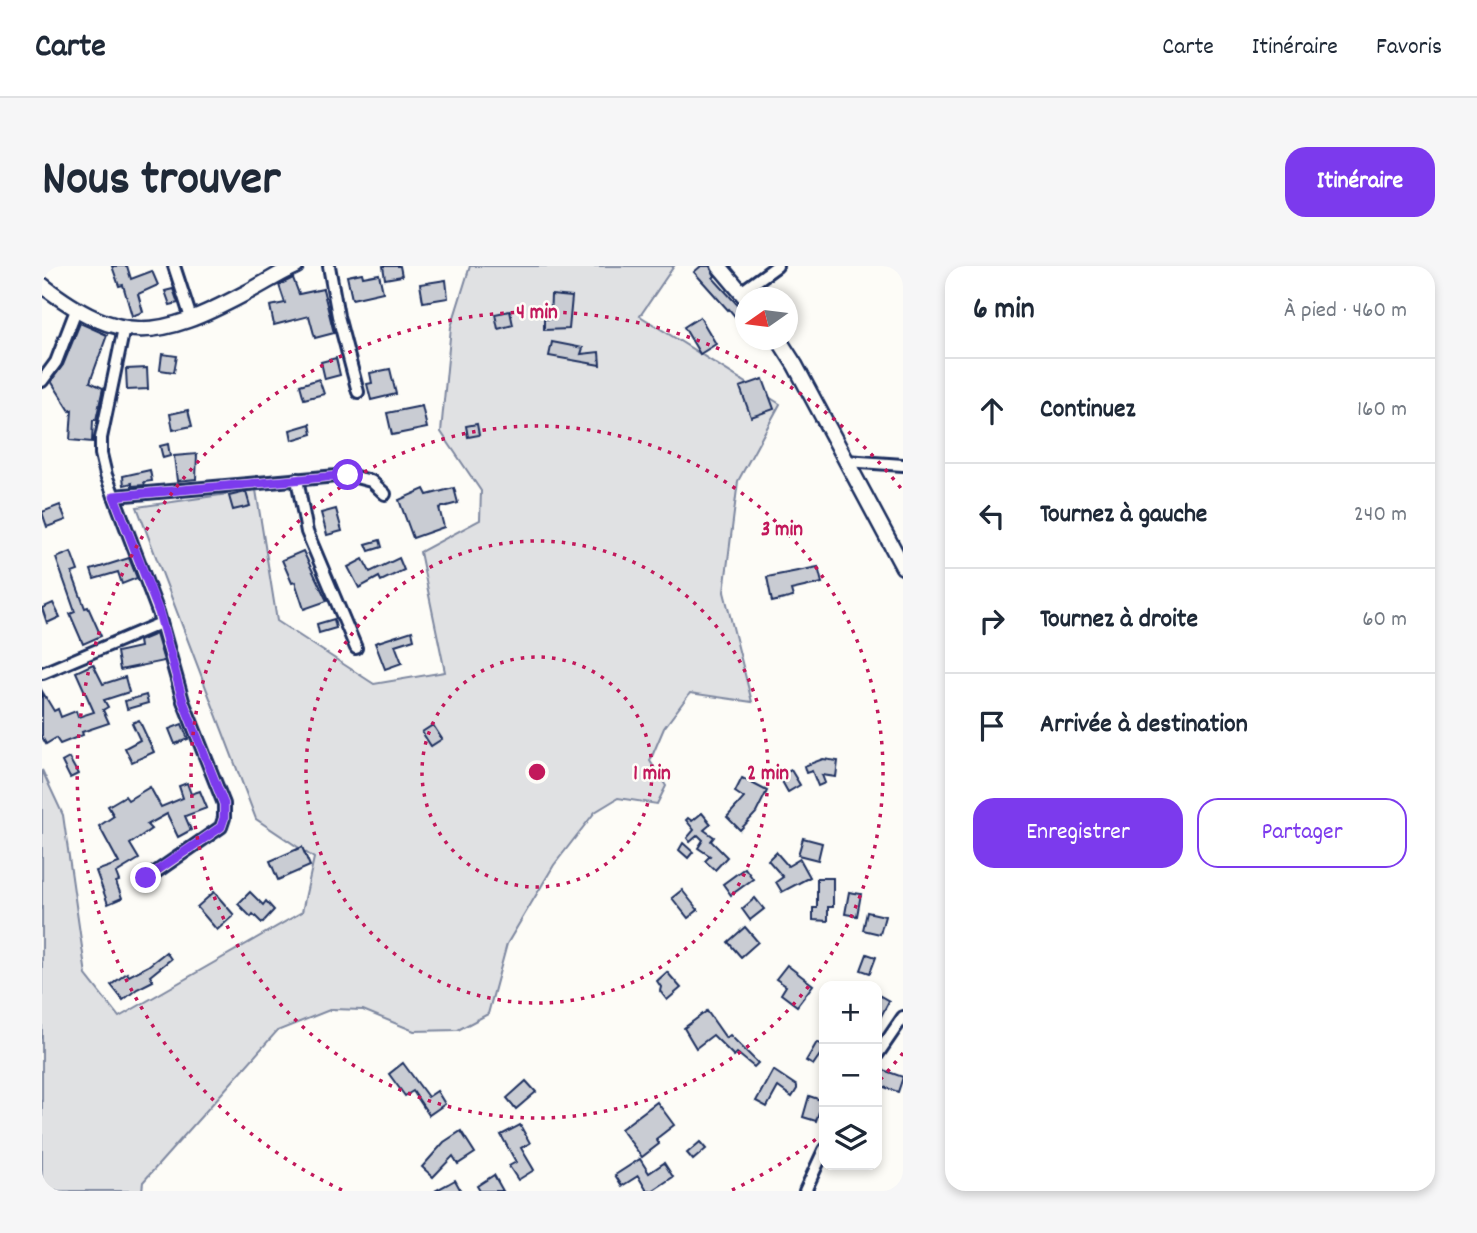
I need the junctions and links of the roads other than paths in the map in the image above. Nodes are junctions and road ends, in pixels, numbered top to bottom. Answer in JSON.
{"nodes":[{"id":1,"x":174,"y":266,"type":"edge"},
{"id":2,"x":296,"y":266,"type":"edge"},
{"id":3,"x":329,"y":266,"type":"edge"},
{"id":4,"x":719,"y":266,"type":"edge"},
{"id":5,"x":777,"y":266,"type":"edge"},
{"id":6,"x":42,"y":285,"type":"edge"},
{"id":7,"x":737,"y":287,"type":"edge"},
{"id":8,"x":753,"y":287,"type":"edge"},
{"id":9,"x":76,"y":310,"type":"junction"},
{"id":10,"x":191,"y":318,"type":"junction"},
{"id":11,"x":124,"y":328,"type":"junction"},
{"id":12,"x":785,"y":350,"type":"edge"},
{"id":13,"x":42,"y":382,"type":"edge"},
{"id":14,"x":359,"y":392,"type":"dead end"},
{"id":15,"x":846,"y":461,"type":"junction"},
{"id":16,"x":903,"y":465,"type":"edge"},
{"id":17,"x":297,"y":479,"type":"junction"},
{"id":18,"x":385,"y":494,"type":"dead end"},
{"id":19,"x":114,"y":496,"type":"junction"},
{"id":20,"x":903,"y":567,"type":"edge"},
{"id":21,"x":161,"y":623,"type":"junction"},
{"id":22,"x":356,"y":648,"type":"dead end"},
{"id":23,"x":43,"y":673,"type":"edge"},
{"id":24,"x":146,"y":878,"type":"dead end"},
{"id":25,"x":903,"y":1017,"type":"edge"},
{"id":26,"x":882,"y":1048,"type":"edge"},
{"id":27,"x":819,"y":1161,"type":"edge"},
{"id":28,"x":805,"y":1191,"type":"edge"}],
"edges":[{"from":1,"to":10,"type":"street"},
{"from":2,"to":10,"type":"street"},
{"from":3,"to":14,"type":"street"},
{"from":4,"to":7,"type":"street"},
{"from":5,"to":8,"type":"street"},
{"from":6,"to":9,"type":"street"},
{"from":9,"to":11,"type":"street"},
{"from":9,"to":13,"type":"street"},
{"from":10,"to":11,"type":"street"},
{"from":11,"to":19,"type":"street"},
{"from":12,"to":15,"type":"street"},
{"from":15,"to":16,"type":"street"},
{"from":15,"to":20,"type":"street"},
{"from":17,"to":18,"type":"street"},
{"from":17,"to":19,"type":"street"},
{"from":17,"to":22,"type":"street"},
{"from":19,"to":21,"type":"street"},
{"from":21,"to":23,"type":"street"},
{"from":21,"to":24,"type":"street"},
{"from":25,"to":26,"type":"street"},
{"from":27,"to":28,"type":"street"}]}
